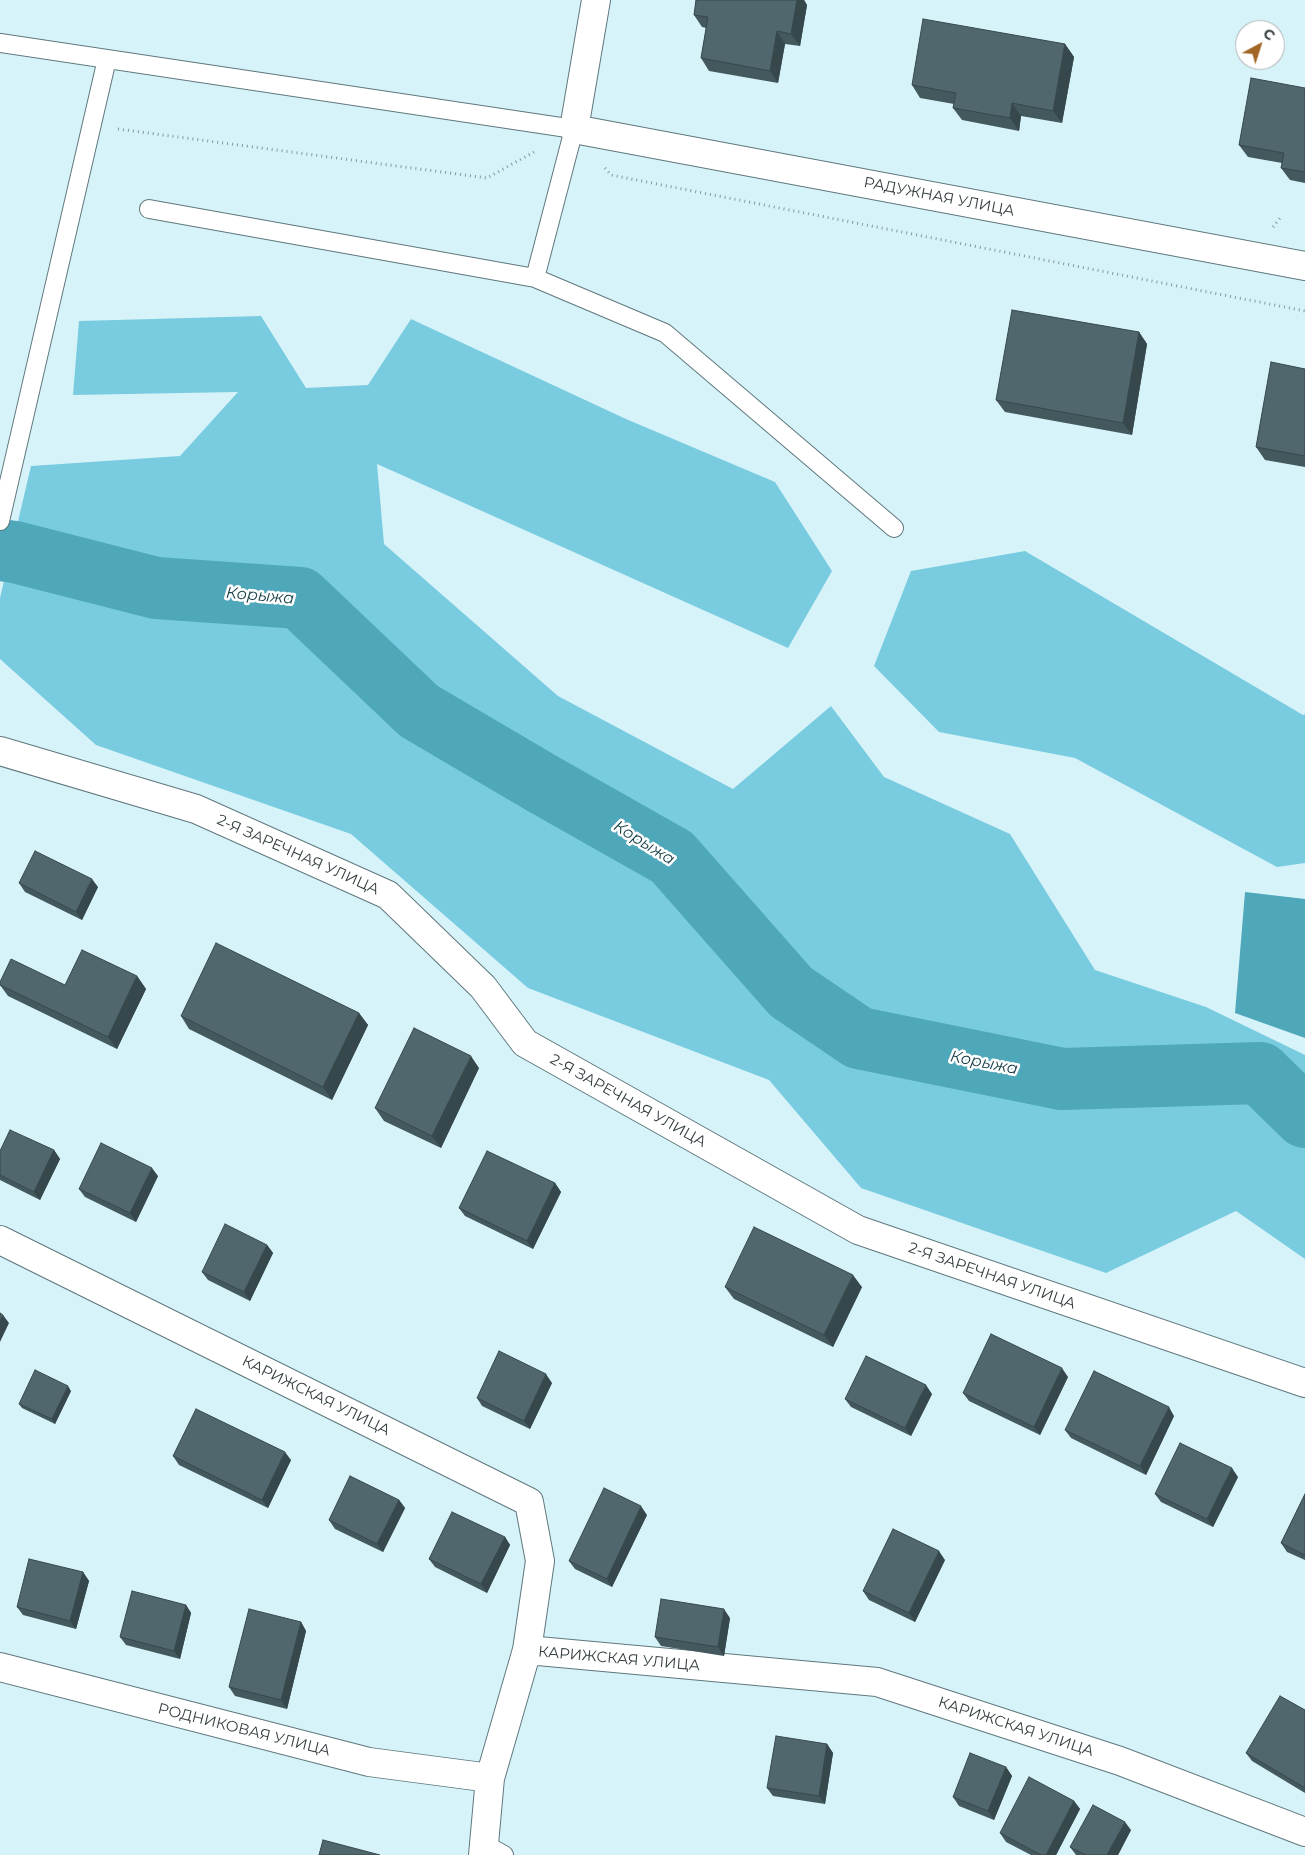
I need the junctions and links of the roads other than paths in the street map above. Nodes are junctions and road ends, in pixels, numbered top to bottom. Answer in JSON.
{"nodes":[{"id":1,"x":596,"y":0,"type":"edge"},
{"id":2,"x":0,"y":43,"type":"edge"},
{"id":3,"x":107,"y":59,"type":"junction"},
{"id":4,"x":574,"y":128,"type":"junction"},
{"id":5,"x":149,"y":209,"type":"dead end"},
{"id":6,"x":1305,"y":266,"type":"edge"},
{"id":7,"x":535,"y":278,"type":"junction"},
{"id":8,"x":0,"y":521,"type":"edge"},
{"id":9,"x":894,"y":528,"type":"dead end"},
{"id":10,"x":0,"y":752,"type":"edge"},
{"id":11,"x":0,"y":1240,"type":"edge"},
{"id":12,"x":1305,"y":1383,"type":"edge"},
{"id":13,"x":527,"y":1650,"type":"junction"},
{"id":14,"x":0,"y":1667,"type":"edge"},
{"id":15,"x":490,"y":1778,"type":"junction"},
{"id":16,"x":1305,"y":1832,"type":"edge"},
{"id":17,"x":491,"y":1851,"type":"edge"}],
"edges":[{"from":1,"to":4,"type":"street"},
{"from":2,"to":3,"type":"lane"},
{"from":3,"to":4,"type":"lane"},
{"from":3,"to":8,"type":"lane"},
{"from":4,"to":6,"type":"street","name":"РАДУЖНАЯ УЛИЦА"},
{"from":4,"to":7,"type":"lane"},
{"from":5,"to":7,"type":"lane"},
{"from":7,"to":9,"type":"lane"},
{"from":10,"to":12,"type":"street","name":"2-Я ЗАРЕЧНАЯ УЛИЦА"},
{"from":11,"to":13,"type":"street","name":"КАРИЖСКАЯ УЛИЦА"},
{"from":13,"to":15,"type":"street"},
{"from":13,"to":16,"type":"street","name":"КАРИЖСКАЯ УЛИЦА"},
{"from":14,"to":15,"type":"street","name":"РОДНИКОВАЯ УЛИЦА"},
{"from":15,"to":17,"type":"street"}]}
